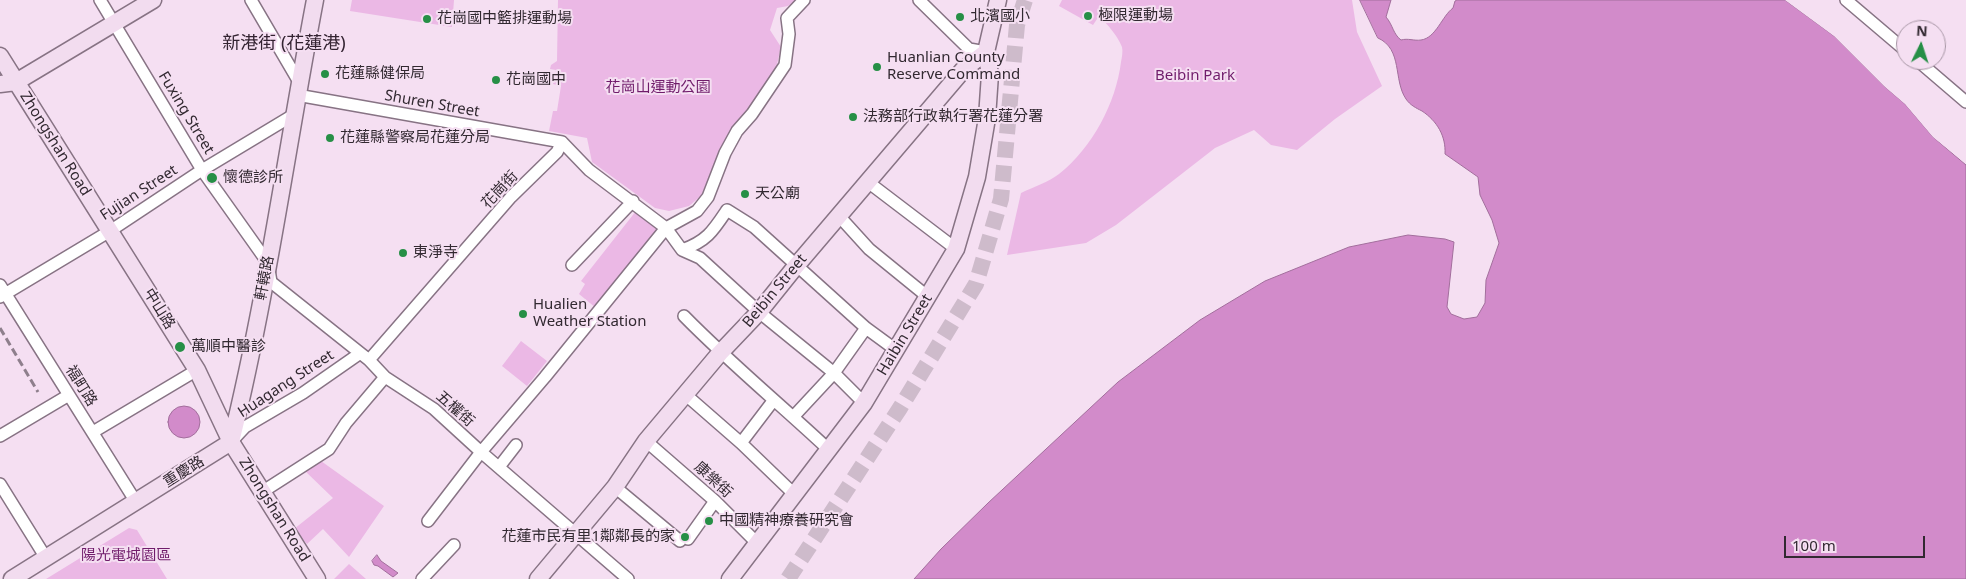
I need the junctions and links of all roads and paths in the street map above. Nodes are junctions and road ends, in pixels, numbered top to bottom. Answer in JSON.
{"nodes":[{"id":1,"x":100,"y":0,"type":"edge"},
{"id":2,"x":153,"y":0,"type":"edge"},
{"id":3,"x":251,"y":0,"type":"edge"},
{"id":4,"x":315,"y":0,"type":"edge"},
{"id":5,"x":804,"y":0,"type":"edge"},
{"id":6,"x":919,"y":0,"type":"edge"},
{"id":7,"x":998,"y":0,"type":"edge"},
{"id":8,"x":1846,"y":0,"type":"edge"},
{"id":9,"x":115,"y":23,"type":"junction"},
{"id":10,"x":1896,"y":42,"type":"edge"},
{"id":11,"x":986,"y":52,"type":"junction"},
{"id":12,"x":0,"y":56,"type":"edge"},
{"id":13,"x":1928,"y":70,"type":"edge"},
{"id":14,"x":8,"y":83,"type":"edge"},
{"id":15,"x":298,"y":88,"type":"junction"},
{"id":16,"x":1966,"y":102,"type":"edge"},
{"id":17,"x":295,"y":114,"type":"junction"},
{"id":18,"x":562,"y":142,"type":"junction"},
{"id":19,"x":202,"y":170,"type":"junction"},
{"id":20,"x":868,"y":182,"type":"junction"},
{"id":21,"x":633,"y":201,"type":"junction"},
{"id":22,"x":839,"y":216,"type":"junction"},
{"id":23,"x":666,"y":228,"type":"junction"},
{"id":24,"x":110,"y":231,"type":"junction"},
{"id":25,"x":956,"y":249,"type":"junction"},
{"id":26,"x":682,"y":250,"type":"junction"},
{"id":27,"x":268,"y":263,"type":"junction"},
{"id":28,"x":572,"y":265,"type":"dead end"},
{"id":29,"x":796,"y":266,"type":"junction"},
{"id":30,"x":2,"y":292,"type":"edge"},
{"id":31,"x":928,"y":297,"type":"junction"},
{"id":32,"x":759,"y":312,"type":"junction"},
{"id":33,"x":684,"y":316,"type":"dead end"},
{"id":34,"x":866,"y":328,"type":"junction"},
{"id":35,"x":896,"y":350,"type":"junction"},
{"id":36,"x":720,"y":353,"type":"junction"},
{"id":37,"x":364,"y":357,"type":"junction"},
{"id":38,"x":197,"y":370,"type":"junction"},
{"id":39,"x":834,"y":373,"type":"junction"},
{"id":40,"x":385,"y":377,"type":"junction"},
{"id":41,"x":68,"y":395,"type":"junction"},
{"id":42,"x":686,"y":395,"type":"junction"},
{"id":43,"x":774,"y":401,"type":"junction"},
{"id":44,"x":864,"y":404,"type":"junction"},
{"id":45,"x":794,"y":416,"type":"junction"},
{"id":46,"x":92,"y":432,"type":"junction"},
{"id":47,"x":0,"y":436,"type":"edge"},
{"id":48,"x":646,"y":441,"type":"junction"},
{"id":49,"x":231,"y":442,"type":"junction"},
{"id":50,"x":740,"y":442,"type":"junction"},
{"id":51,"x":516,"y":445,"type":"dead end"},
{"id":52,"x":828,"y":449,"type":"junction"},
{"id":53,"x":480,"y":452,"type":"junction"},
{"id":54,"x":499,"y":467,"type":"junction"},
{"id":55,"x":0,"y":484,"type":"edge"},
{"id":56,"x":615,"y":487,"type":"junction"},
{"id":57,"x":262,"y":492,"type":"junction"},
{"id":58,"x":795,"y":494,"type":"junction"},
{"id":59,"x":715,"y":501,"type":"junction"},
{"id":60,"x":136,"y":502,"type":"junction"},
{"id":61,"x":428,"y":521,"type":"dead end"},
{"id":62,"x":577,"y":534,"type":"junction"},
{"id":63,"x":454,"y":544,"type":"dead end"},
{"id":64,"x":758,"y":544,"type":"junction"},
{"id":65,"x":46,"y":558,"type":"junction"},
{"id":66,"x":12,"y":579,"type":"edge"},
{"id":67,"x":317,"y":579,"type":"edge"},
{"id":68,"x":422,"y":579,"type":"edge"},
{"id":69,"x":538,"y":579,"type":"edge"},
{"id":70,"x":628,"y":579,"type":"edge"},
{"id":71,"x":730,"y":579,"type":"edge"}],
"edges":[{"from":1,"to":9,"type":"street","name":"Fuxing Street"},
{"from":2,"to":9,"type":"street"},
{"from":3,"to":15,"type":"street"},
{"from":4,"to":15,"type":"street","name":"軒轅路"},
{"from":5,"to":23,"type":"street"},
{"from":6,"to":11,"type":"street"},
{"from":7,"to":11,"type":"street"},
{"from":8,"to":10,"type":"street"},
{"from":9,"to":14,"type":"street"},
{"from":9,"to":19,"type":"street","name":"Fuxing Street"},
{"from":11,"to":20,"type":"street","name":"Beibin Street"},
{"from":11,"to":25,"type":"street","name":"Haibin Street"},
{"from":12,"to":14,"type":"street","name":"Zhongshan Road"},
{"from":13,"to":16,"type":"street"},
{"from":14,"to":24,"type":"street","name":"Zhongshan Road"},
{"from":15,"to":17,"type":"street","name":"軒轅路"},
{"from":15,"to":18,"type":"street","name":"Shuren Street"},
{"from":17,"to":19,"type":"street","name":"Fujian Street"},
{"from":17,"to":27,"type":"street","name":"軒轅路"},
{"from":18,"to":21,"type":"street"},
{"from":18,"to":37,"type":"street","name":"花崗街"},
{"from":19,"to":24,"type":"street","name":"Fujian Street"},
{"from":19,"to":27,"type":"street","name":"Fuxing Street"},
{"from":20,"to":22,"type":"street","name":"Beibin Street"},
{"from":20,"to":25,"type":"street"},
{"from":21,"to":23,"type":"street"},
{"from":21,"to":28,"type":"street"},
{"from":22,"to":29,"type":"street","name":"Beibin Street"},
{"from":22,"to":31,"type":"street"},
{"from":23,"to":26,"type":"street"},
{"from":23,"to":53,"type":"street"},
{"from":24,"to":30,"type":"street","name":"Fujian Street"},
{"from":24,"to":38,"type":"street","name":"中山路"},
{"from":25,"to":31,"type":"street","name":"Haibin Street"},
{"from":26,"to":29,"type":"street"},
{"from":26,"to":32,"type":"street"},
{"from":27,"to":37,"type":"street","name":"五權街"},
{"from":27,"to":49,"type":"street","name":"軒轅路"},
{"from":29,"to":32,"type":"street","name":"Beibin Street"},
{"from":29,"to":34,"type":"street"},
{"from":30,"to":41,"type":"street","name":"福町路"},
{"from":31,"to":35,"type":"street","name":"Haibin Street"},
{"from":32,"to":36,"type":"street","name":"Beibin Street"},
{"from":32,"to":39,"type":"street"},
{"from":33,"to":36,"type":"street"},
{"from":34,"to":35,"type":"street"},
{"from":34,"to":39,"type":"street"},
{"from":35,"to":44,"type":"street","name":"Haibin Street"},
{"from":36,"to":42,"type":"street","name":"Beibin Street"},
{"from":36,"to":43,"type":"street"},
{"from":37,"to":40,"type":"street","name":"五權街"},
{"from":37,"to":49,"type":"street","name":"Huagang Street"},
{"from":38,"to":46,"type":"street"},
{"from":38,"to":49,"type":"street","name":"中山路"},
{"from":39,"to":44,"type":"street"},
{"from":39,"to":45,"type":"street"},
{"from":40,"to":53,"type":"street","name":"五權街"},
{"from":40,"to":57,"type":"street"},
{"from":41,"to":46,"type":"street","name":"福町路"},
{"from":41,"to":47,"type":"street"},
{"from":42,"to":48,"type":"street","name":"Beibin Street"},
{"from":42,"to":50,"type":"street"},
{"from":43,"to":45,"type":"street"},
{"from":43,"to":50,"type":"street"},
{"from":44,"to":52,"type":"street","name":"Haibin Street"},
{"from":45,"to":52,"type":"street"},
{"from":46,"to":60,"type":"street","name":"福町路"},
{"from":48,"to":56,"type":"street","name":"Beibin Street"},
{"from":48,"to":59,"type":"street","name":"康樂街"},
{"from":49,"to":57,"type":"street","name":"Zhongshan Road"},
{"from":49,"to":60,"type":"street","name":"重慶路"},
{"from":50,"to":58,"type":"street"},
{"from":51,"to":54,"type":"street"},
{"from":52,"to":58,"type":"street","name":"Haibin Street"},
{"from":53,"to":54,"type":"street","name":"五權街"},
{"from":53,"to":61,"type":"street"},
{"from":54,"to":62,"type":"street","name":"五權街"},
{"from":55,"to":65,"type":"street"},
{"from":56,"to":59,"type":"street"},
{"from":56,"to":62,"type":"street","name":"Beibin Street"},
{"from":57,"to":67,"type":"street","name":"Zhongshan Road"},
{"from":58,"to":64,"type":"street","name":"Haibin Street"},
{"from":59,"to":64,"type":"street","name":"康樂街"},
{"from":60,"to":65,"type":"street","name":"重慶路"},
{"from":62,"to":69,"type":"street","name":"Beibin Street"},
{"from":62,"to":70,"type":"street","name":"五權街"},
{"from":63,"to":68,"type":"street"},
{"from":64,"to":71,"type":"street","name":"Haibin Street"},
{"from":65,"to":66,"type":"street","name":"重慶路"}]}
